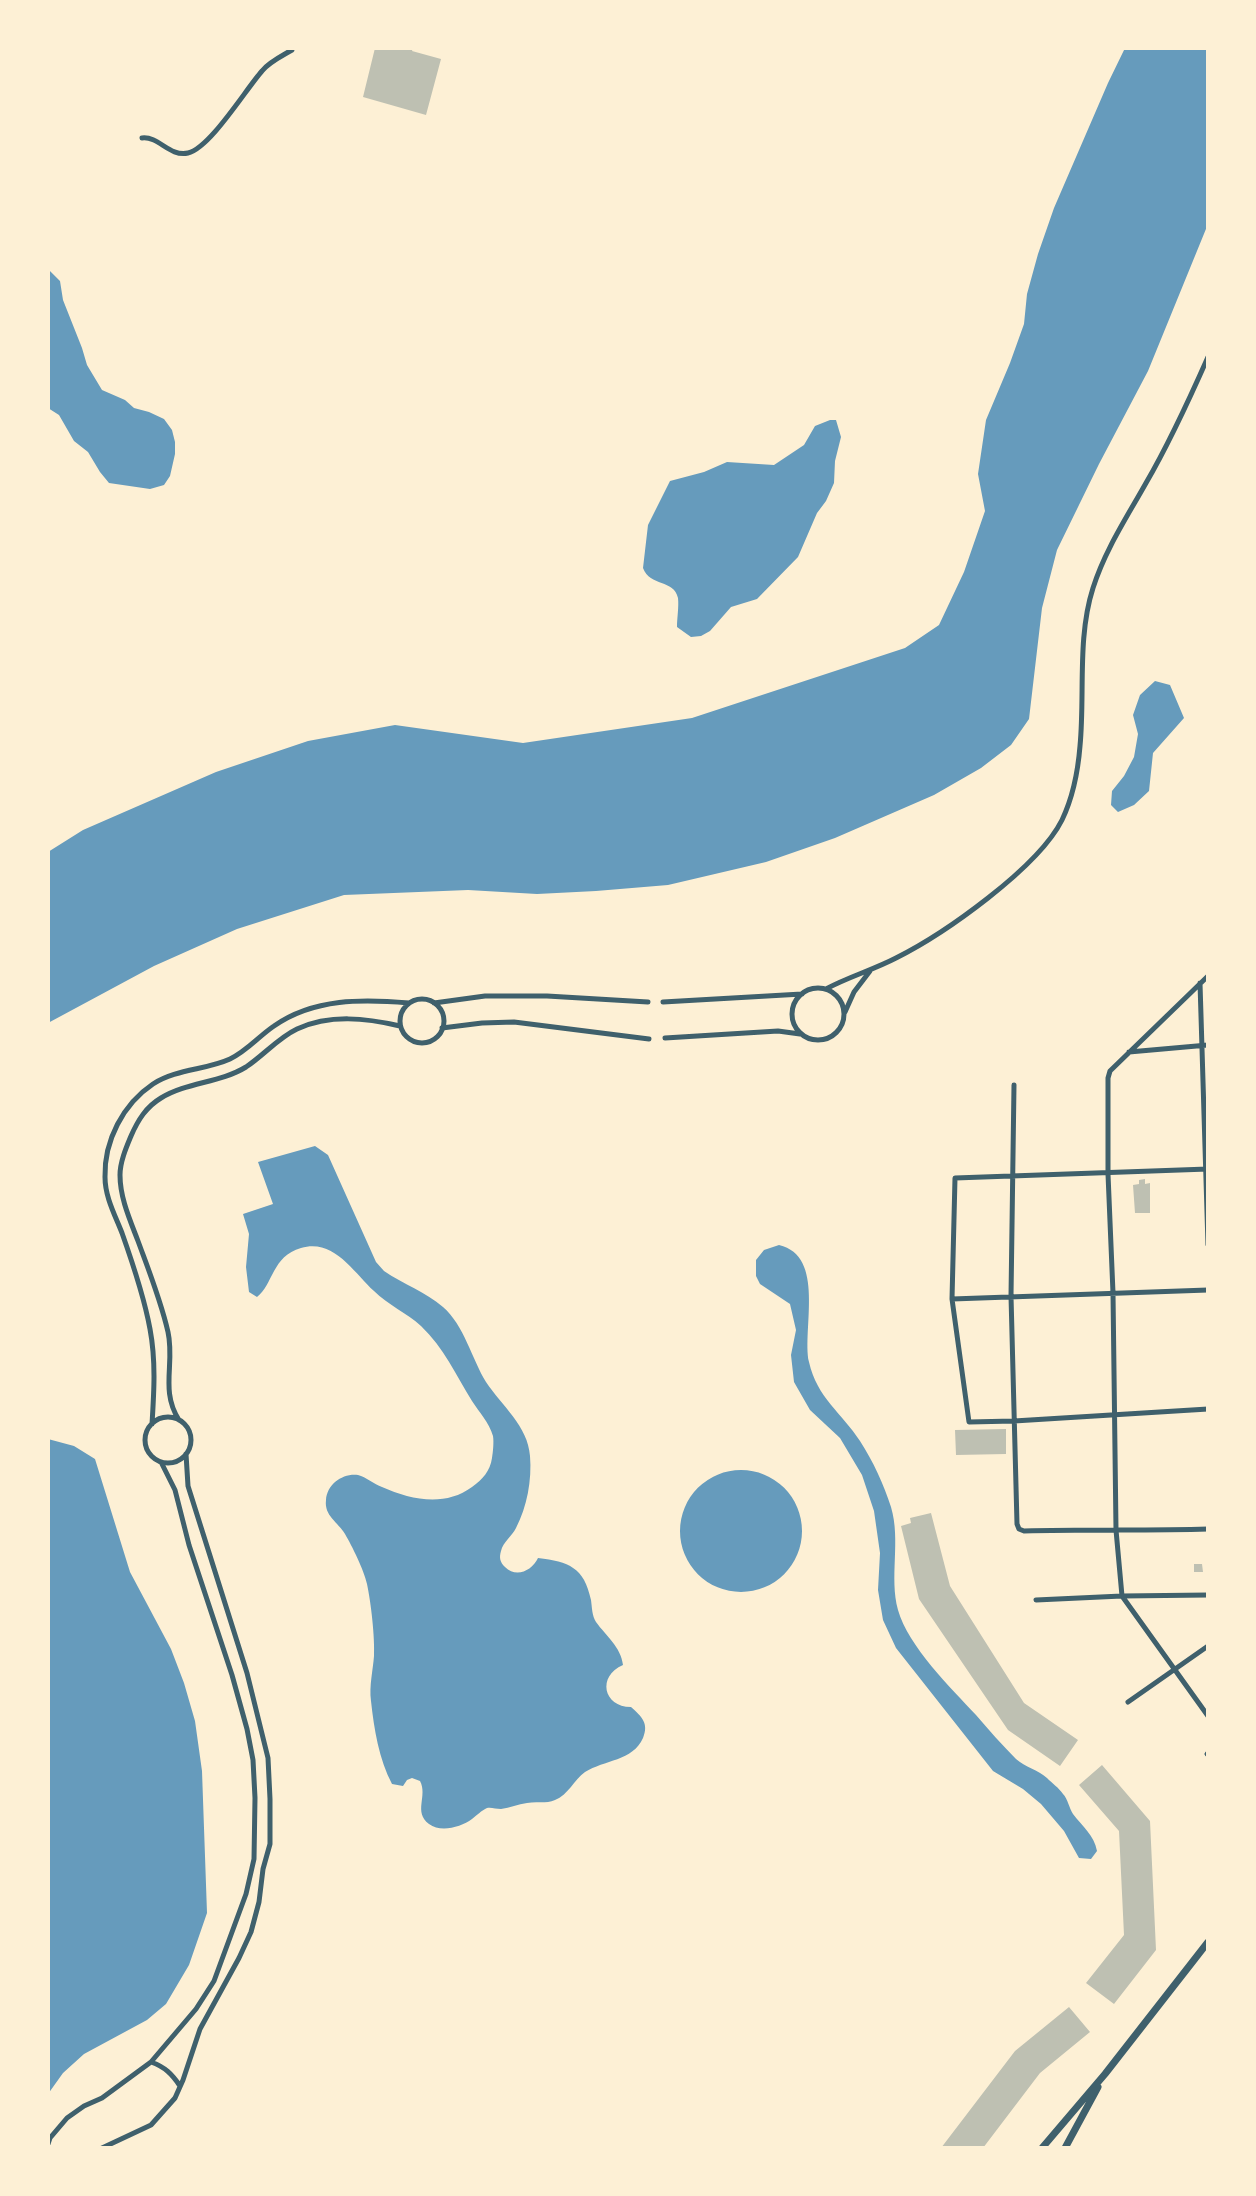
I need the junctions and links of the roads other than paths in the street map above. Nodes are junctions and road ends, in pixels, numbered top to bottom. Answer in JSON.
{"nodes":[{"id":1,"x":292,"y":48,"type":"edge"},
{"id":2,"x":142,"y":138,"type":"dead end"},
{"id":3,"x":1208,"y":357,"type":"edge"},
{"id":4,"x":871,"y":970,"type":"junction"},
{"id":5,"x":1208,"y":976,"type":"edge"},
{"id":6,"x":1200,"y":983,"type":"junction"},
{"id":7,"x":825,"y":989,"type":"junction"},
{"id":8,"x":802,"y":994,"type":"junction"},
{"id":9,"x":648,"y":1002,"type":"dead end"},
{"id":10,"x":663,"y":1002,"type":"dead end"},
{"id":11,"x":410,"y":1003,"type":"junction"},
{"id":12,"x":434,"y":1003,"type":"junction"},
{"id":13,"x":844,"y":1013,"type":"junction"},
{"id":14,"x":400,"y":1026,"type":"junction"},
{"id":15,"x":442,"y":1028,"type":"junction"},
{"id":16,"x":802,"y":1035,"type":"junction"},
{"id":17,"x":665,"y":1038,"type":"dead end"},
{"id":18,"x":649,"y":1039,"type":"dead end"},
{"id":19,"x":1206,"y":1045,"type":"edge"},
{"id":20,"x":1129,"y":1052,"type":"junction"},
{"id":21,"x":1014,"y":1085,"type":"dead end"},
{"id":22,"x":1207,"y":1169,"type":"edge"},
{"id":23,"x":1108,"y":1174,"type":"junction"},
{"id":24,"x":1013,"y":1175,"type":"junction"},
{"id":25,"x":1208,"y":1245,"type":"edge"},
{"id":26,"x":1208,"y":1290,"type":"edge"},
{"id":27,"x":1113,"y":1293,"type":"junction"},
{"id":28,"x":1011,"y":1296,"type":"junction"},
{"id":29,"x":952,"y":1299,"type":"junction"},
{"id":30,"x":1208,"y":1409,"type":"edge"},
{"id":31,"x":1115,"y":1414,"type":"junction"},
{"id":32,"x":179,"y":1420,"type":"junction"},
{"id":33,"x":1014,"y":1421,"type":"junction"},
{"id":34,"x":152,"y":1424,"type":"junction"},
{"id":35,"x":186,"y":1454,"type":"junction"},
{"id":36,"x":161,"y":1462,"type":"junction"},
{"id":37,"x":1208,"y":1529,"type":"edge"},
{"id":38,"x":1116,"y":1530,"type":"junction"},
{"id":39,"x":1208,"y":1595,"type":"edge"},
{"id":40,"x":1122,"y":1596,"type":"junction"},
{"id":41,"x":1036,"y":1600,"type":"dead end"},
{"id":42,"x":1208,"y":1646,"type":"edge"},
{"id":43,"x":1174,"y":1669,"type":"junction"},
{"id":44,"x":1128,"y":1702,"type":"dead end"},
{"id":45,"x":1208,"y":1716,"type":"edge"},
{"id":46,"x":1208,"y":1942,"type":"edge"},
{"id":47,"x":152,"y":2062,"type":"junction"},
{"id":48,"x":1105,"y":2074,"type":"junction"},
{"id":49,"x":180,"y":2086,"type":"junction"},
{"id":50,"x":48,"y":2144,"type":"edge"},
{"id":51,"x":102,"y":2148,"type":"edge"},
{"id":52,"x":1042,"y":2148,"type":"edge"},
{"id":53,"x":1065,"y":2148,"type":"edge"}],
"edges":[{"from":1,"to":2,"type":"street"},
{"from":3,"to":4,"type":"street"},
{"from":4,"to":7,"type":"street"},
{"from":4,"to":13,"type":"street"},
{"from":5,"to":6,"type":"street"},
{"from":6,"to":19,"type":"street"},
{"from":6,"to":20,"type":"street"},
{"from":7,"to":8,"type":"street"},
{"from":7,"to":13,"type":"street"},
{"from":8,"to":10,"type":"street"},
{"from":8,"to":16,"type":"street"},
{"from":9,"to":12,"type":"street"},
{"from":11,"to":12,"type":"street"},
{"from":11,"to":14,"type":"street"},
{"from":11,"to":34,"type":"street"},
{"from":12,"to":15,"type":"street"},
{"from":13,"to":16,"type":"street"},
{"from":14,"to":15,"type":"street"},
{"from":14,"to":32,"type":"street"},
{"from":15,"to":18,"type":"street"},
{"from":16,"to":17,"type":"street"},
{"from":19,"to":20,"type":"street"},
{"from":19,"to":22,"type":"street"},
{"from":20,"to":23,"type":"street"},
{"from":21,"to":24,"type":"street"},
{"from":22,"to":23,"type":"street"},
{"from":22,"to":25,"type":"street"},
{"from":23,"to":24,"type":"street"},
{"from":23,"to":27,"type":"street"},
{"from":24,"to":28,"type":"street"},
{"from":24,"to":29,"type":"street"},
{"from":26,"to":27,"type":"street"},
{"from":27,"to":28,"type":"street"},
{"from":27,"to":31,"type":"street"},
{"from":28,"to":29,"type":"street"},
{"from":28,"to":33,"type":"street"},
{"from":29,"to":33,"type":"street"},
{"from":30,"to":31,"type":"street"},
{"from":31,"to":33,"type":"street"},
{"from":31,"to":38,"type":"street"},
{"from":32,"to":34,"type":"street"},
{"from":32,"to":35,"type":"street"},
{"from":33,"to":38,"type":"street"},
{"from":34,"to":36,"type":"street"},
{"from":35,"to":36,"type":"street"},
{"from":35,"to":49,"type":"street"},
{"from":36,"to":47,"type":"street"},
{"from":37,"to":38,"type":"street"},
{"from":38,"to":40,"type":"street"},
{"from":39,"to":40,"type":"street"},
{"from":40,"to":41,"type":"street"},
{"from":40,"to":43,"type":"street"},
{"from":42,"to":43,"type":"street"},
{"from":43,"to":44,"type":"street"},
{"from":43,"to":45,"type":"street"},
{"from":46,"to":48,"type":"street"},
{"from":47,"to":49,"type":"street"},
{"from":47,"to":50,"type":"street"},
{"from":48,"to":52,"type":"street"},
{"from":48,"to":53,"type":"street"},
{"from":49,"to":51,"type":"street"}]}
